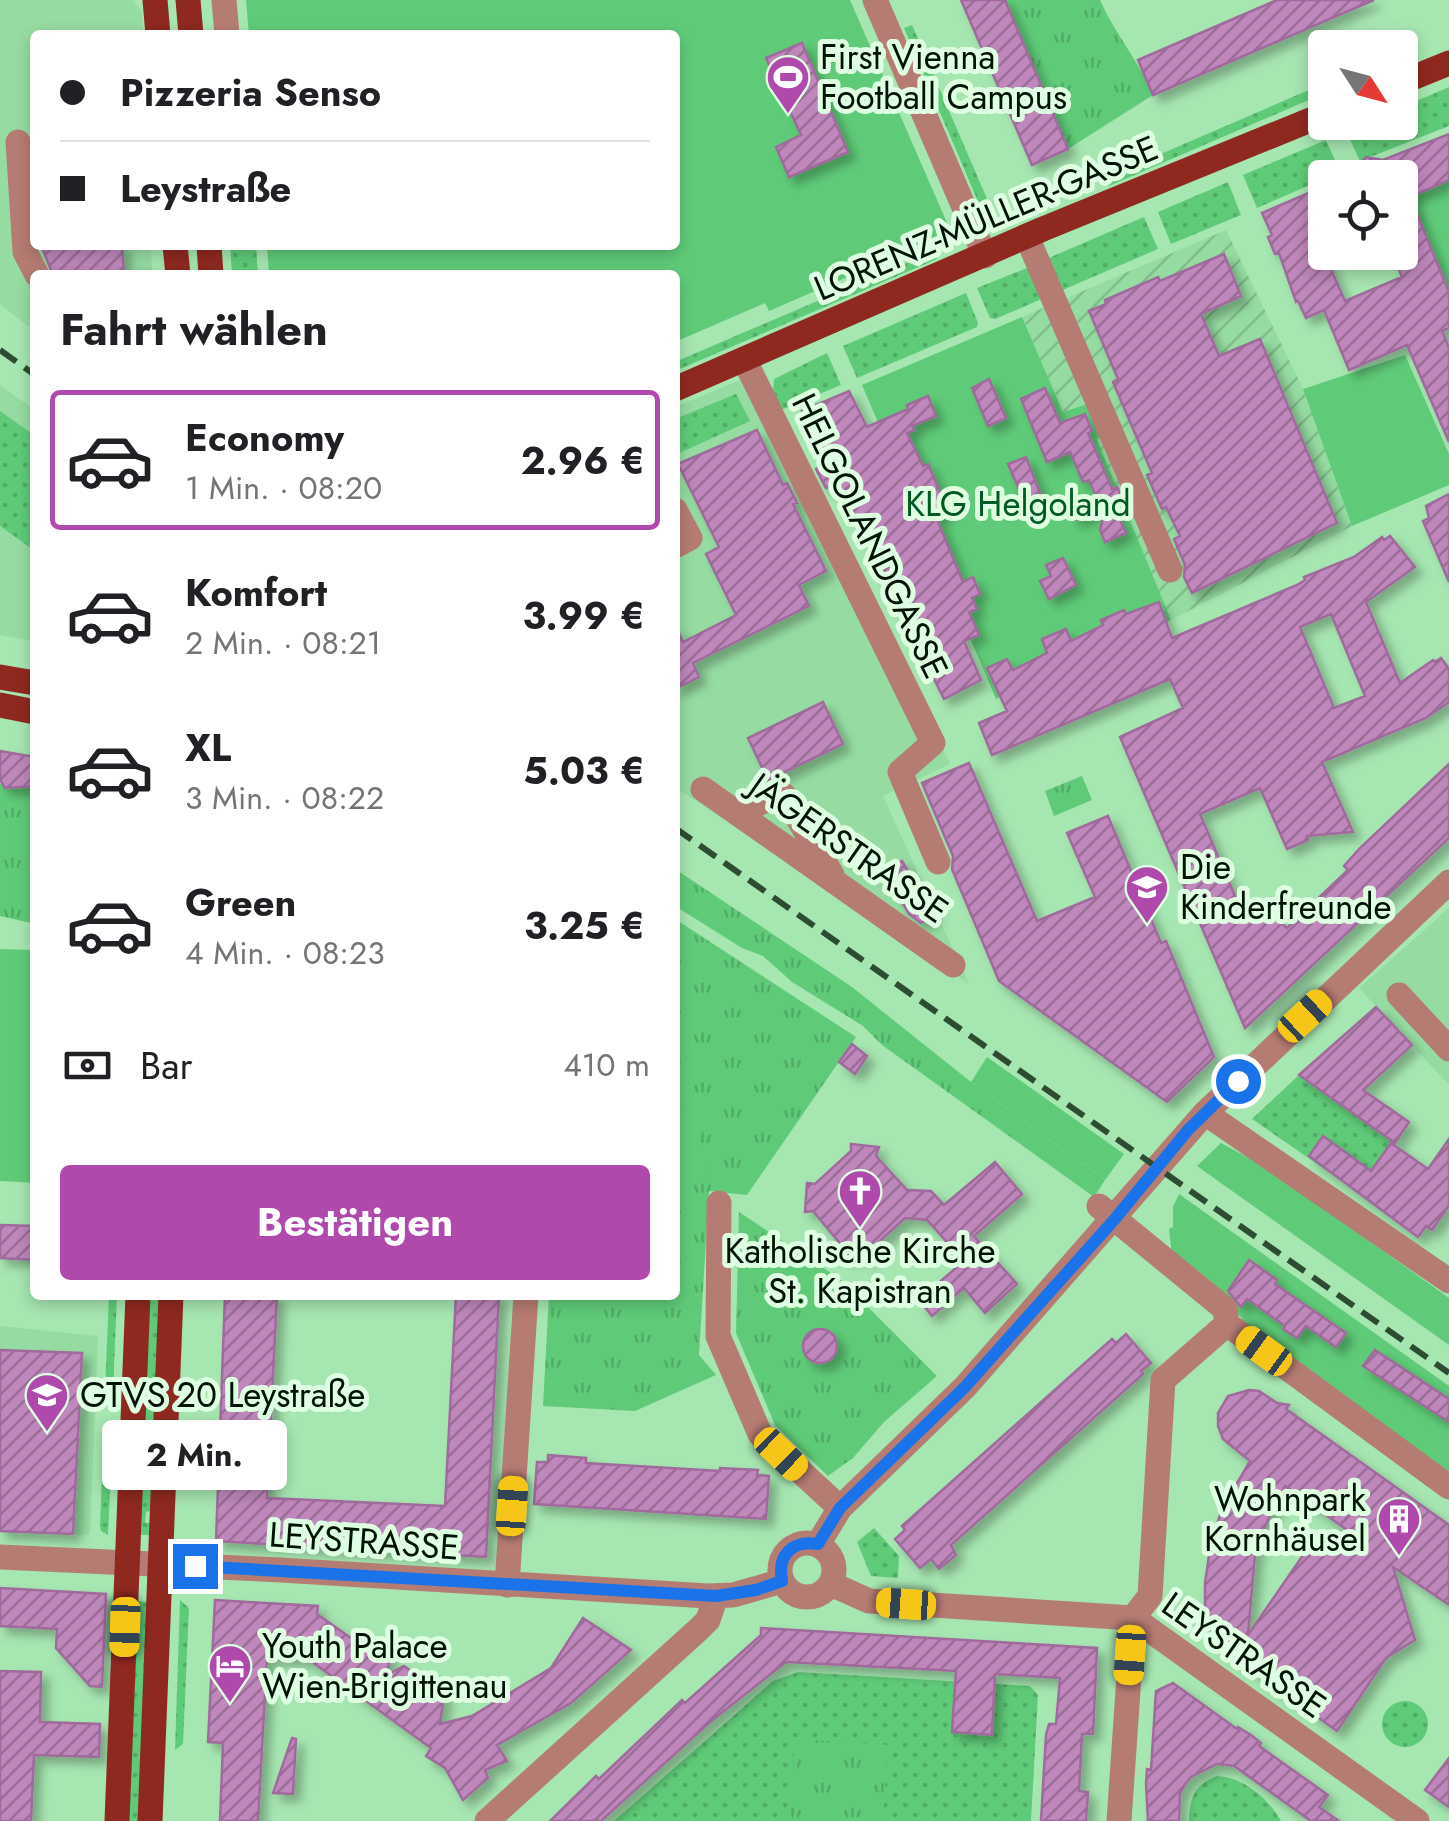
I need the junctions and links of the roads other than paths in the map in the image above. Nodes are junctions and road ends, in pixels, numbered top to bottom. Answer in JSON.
{"nodes":[{"id":1,"x":188,"y":0,"type":"edge"},
{"id":2,"x":224,"y":0,"type":"edge"},
{"id":3,"x":875,"y":0,"type":"edge"},
{"id":4,"x":191,"y":30,"type":"edge"},
{"id":5,"x":227,"y":30,"type":"edge"},
{"id":6,"x":1449,"y":63,"type":"edge"},
{"id":7,"x":1418,"y":76,"type":"edge"},
{"id":8,"x":1308,"y":121,"type":"edge"},
{"id":9,"x":18,"y":147,"type":"edge"},
{"id":10,"x":1027,"y":237,"type":"junction"},
{"id":11,"x":985,"y":256,"type":"junction"},
{"id":12,"x":35,"y":270,"type":"edge"},
{"id":13,"x":744,"y":359,"type":"junction"},
{"id":14,"x":680,"y":387,"type":"edge"},
{"id":15,"x":680,"y":519,"type":"edge"},
{"id":16,"x":680,"y":543,"type":"edge"},
{"id":17,"x":1170,"y":570,"type":"dead end"},
{"id":18,"x":0,"y":676,"type":"edge"},
{"id":19,"x":30,"y":682,"type":"edge"},
{"id":20,"x":0,"y":705,"type":"edge"},
{"id":21,"x":30,"y":711,"type":"edge"},
{"id":22,"x":704,"y":788,"type":"dead end"},
{"id":23,"x":740,"y":814,"type":"junction"},
{"id":24,"x":938,"y":862,"type":"dead end"},
{"id":25,"x":1449,"y":882,"type":"edge"},
{"id":26,"x":838,"y":883,"type":"junction"},
{"id":27,"x":953,"y":965,"type":"dead end"},
{"id":28,"x":1399,"y":994,"type":"dead end"},
{"id":29,"x":1449,"y":1049,"type":"edge"},
{"id":30,"x":1205,"y":1114,"type":"junction"},
{"id":31,"x":719,"y":1202,"type":"dead end"},
{"id":32,"x":1107,"y":1213,"type":"junction"},
{"id":33,"x":1449,"y":1281,"type":"edge"},
{"id":34,"x":138,"y":1300,"type":"edge"},
{"id":35,"x":171,"y":1300,"type":"edge"},
{"id":36,"x":526,"y":1300,"type":"edge"},
{"id":37,"x":1227,"y":1324,"type":"junction"},
{"id":38,"x":1449,"y":1487,"type":"edge"},
{"id":39,"x":840,"y":1508,"type":"junction"},
{"id":40,"x":818,"y":1544,"type":"junction"},
{"id":41,"x":0,"y":1557,"type":"edge"},
{"id":42,"x":128,"y":1563,"type":"junction"},
{"id":43,"x":161,"y":1564,"type":"junction"},
{"id":44,"x":782,"y":1581,"type":"junction"},
{"id":45,"x":831,"y":1584,"type":"junction"},
{"id":46,"x":507,"y":1585,"type":"junction"},
{"id":47,"x":716,"y":1596,"type":"junction"},
{"id":48,"x":1133,"y":1618,"type":"junction"},
{"id":49,"x":1224,"y":1650,"type":"dead end"},
{"id":50,"x":1208,"y":1672,"type":"junction"},
{"id":51,"x":117,"y":1821,"type":"edge"},
{"id":52,"x":150,"y":1821,"type":"edge"},
{"id":53,"x":487,"y":1821,"type":"edge"},
{"id":54,"x":1119,"y":1821,"type":"edge"},
{"id":55,"x":1417,"y":1821,"type":"edge"}],
"edges":[{"from":1,"to":4,"type":"main road"},
{"from":2,"to":5,"type":"street"},
{"from":3,"to":11,"type":"street"},
{"from":6,"to":7,"type":"main road"},
{"from":8,"to":10,"type":"main road","name":"LORENZ-MÜLLER-GASSE"},
{"from":9,"to":12,"type":"street"},
{"from":10,"to":11,"type":"main road","name":"LORENZ-MÜLLER-GASSE"},
{"from":10,"to":17,"type":"street"},
{"from":11,"to":13,"type":"main road","name":"LORENZ-MÜLLER-GASSE"},
{"from":13,"to":14,"type":"main road","name":"LORENZ-MÜLLER-GASSE"},
{"from":13,"to":24,"type":"street","name":"HELGOLANDGASSE"},
{"from":15,"to":16,"type":"street"},
{"from":18,"to":19,"type":"main road"},
{"from":20,"to":21,"type":"main road"},
{"from":22,"to":23,"type":"street","name":"JÄGERSTRASSE"},
{"from":23,"to":26,"type":"street","name":"JÄGERSTRASSE"},
{"from":23,"to":26,"type":"street"},
{"from":25,"to":30,"type":"street"},
{"from":26,"to":27,"type":"street","name":"JÄGERSTRASSE"},
{"from":28,"to":29,"type":"street"},
{"from":30,"to":32,"type":"street"},
{"from":30,"to":33,"type":"street"},
{"from":31,"to":39,"type":"street"},
{"from":32,"to":37,"type":"street"},
{"from":32,"to":39,"type":"street"},
{"from":34,"to":42,"type":"main road"},
{"from":35,"to":43,"type":"main road"},
{"from":36,"to":46,"type":"street"},
{"from":37,"to":38,"type":"street"},
{"from":37,"to":48,"type":"street"},
{"from":39,"to":40,"type":"street"},
{"from":40,"to":44,"type":"street"},
{"from":40,"to":45,"type":"street"},
{"from":41,"to":42,"type":"street","name":"LEYSTRASSE"},
{"from":42,"to":43,"type":"street","name":"LEYSTRASSE"},
{"from":42,"to":51,"type":"main road"},
{"from":43,"to":46,"type":"street","name":"LEYSTRASSE"},
{"from":43,"to":52,"type":"main road"},
{"from":44,"to":45,"type":"street","name":"LEYSTRASSE"},
{"from":44,"to":47,"type":"street","name":"LEYSTRASSE"},
{"from":45,"to":48,"type":"street","name":"LEYSTRASSE"},
{"from":46,"to":47,"type":"street","name":"LEYSTRASSE"},
{"from":47,"to":53,"type":"street"},
{"from":48,"to":50,"type":"street","name":"LEYSTRASSE"},
{"from":48,"to":54,"type":"street"},
{"from":49,"to":50,"type":"street"},
{"from":50,"to":55,"type":"street","name":"LEYSTRASSE"}]}
